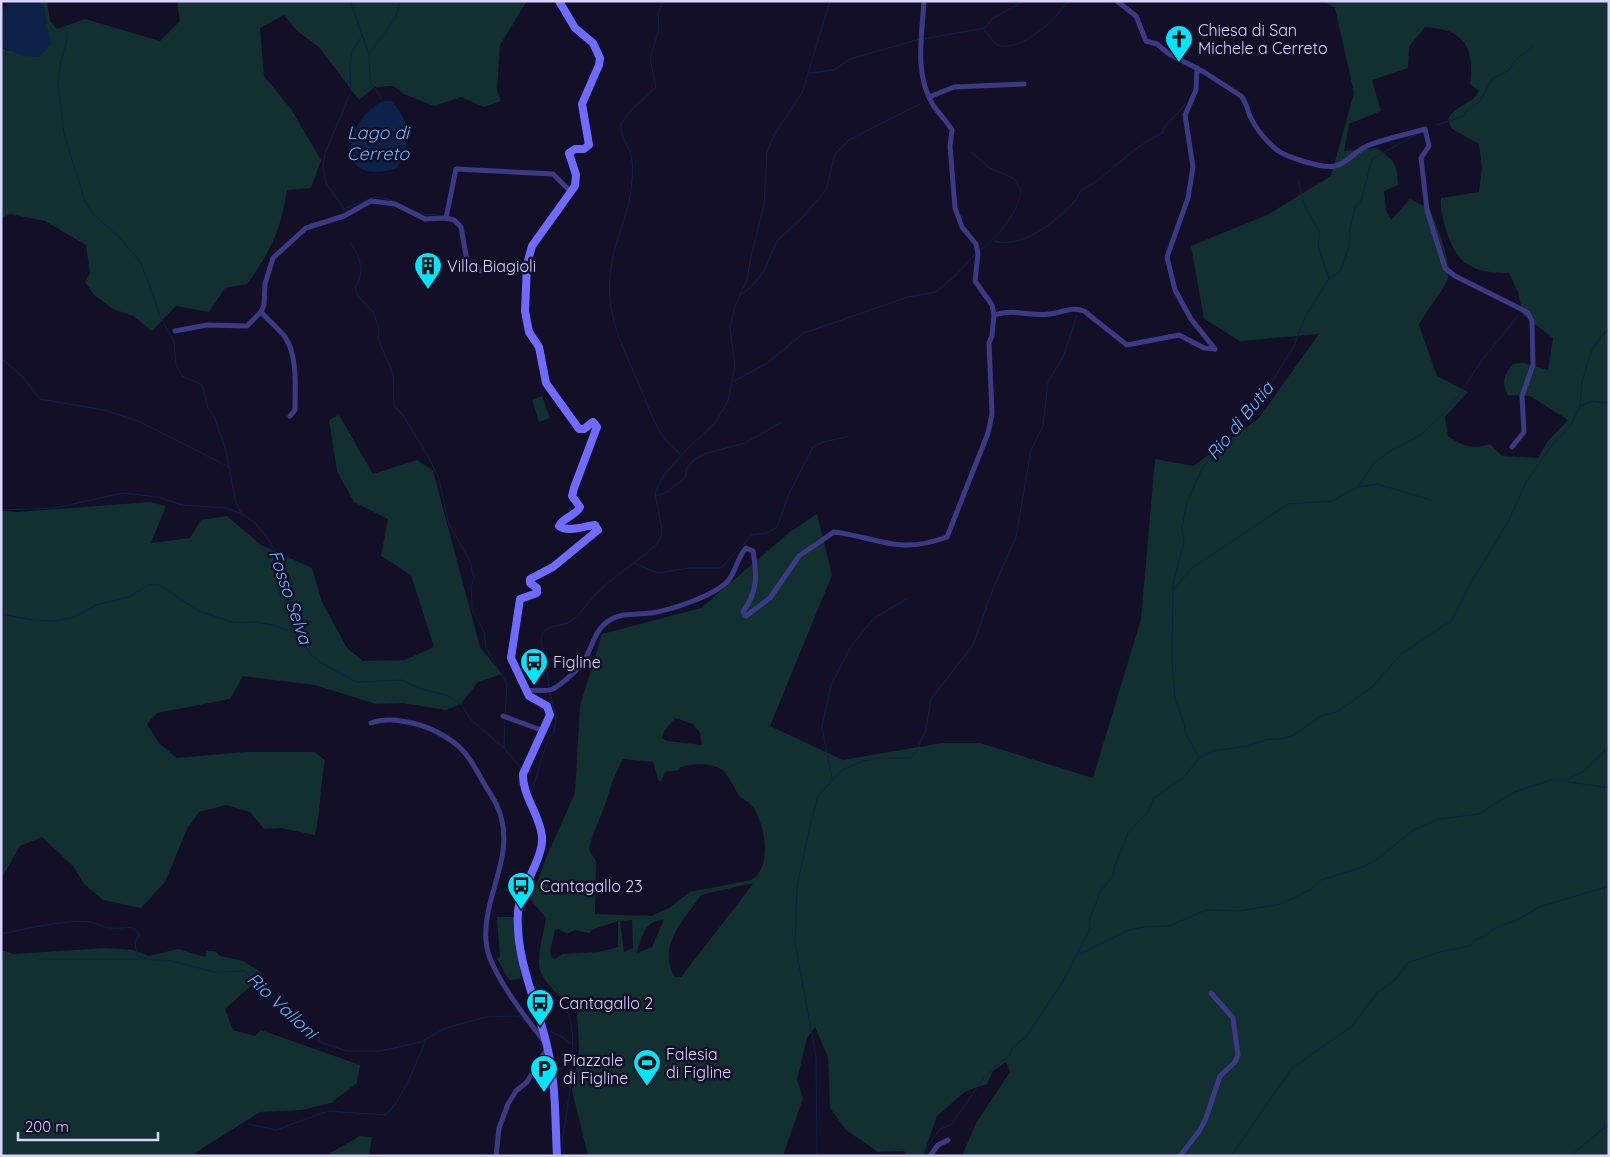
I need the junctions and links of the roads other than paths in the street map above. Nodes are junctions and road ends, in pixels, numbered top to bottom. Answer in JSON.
{"nodes":[{"id":1,"x":559,"y":1,"type":"edge"},
{"id":2,"x":924,"y":1,"type":"edge"},
{"id":3,"x":1117,"y":1,"type":"edge"},
{"id":4,"x":1197,"y":68,"type":"junction"},
{"id":5,"x":1024,"y":84,"type":"dead end"},
{"id":6,"x":929,"y":97,"type":"junction"},
{"id":7,"x":571,"y":192,"type":"junction"},
{"id":8,"x":446,"y":218,"type":"junction"},
{"id":9,"x":527,"y":265,"type":"junction"},
{"id":10,"x":261,"y":312,"type":"junction"},
{"id":11,"x":994,"y":315,"type":"junction"},
{"id":12,"x":175,"y":331,"type":"dead end"},
{"id":13,"x":290,"y":416,"type":"dead end"},
{"id":14,"x":1512,"y":447,"type":"dead end"},
{"id":15,"x":548,"y":690,"type":"junction"},
{"id":16,"x":527,"y":691,"type":"junction"},
{"id":17,"x":547,"y":706,"type":"junction"},
{"id":18,"x":506,"y":717,"type":"dead end"},
{"id":19,"x":371,"y":723,"type":"dead end"},
{"id":20,"x":544,"y":731,"type":"junction"},
{"id":21,"x":1210,"y":994,"type":"dead end"},
{"id":22,"x":548,"y":1046,"type":"junction"},
{"id":23,"x":948,"y":1140,"type":"dead end"},
{"id":24,"x":496,"y":1156,"type":"edge"},
{"id":25,"x":557,"y":1156,"type":"edge"},
{"id":26,"x":930,"y":1156,"type":"edge"},
{"id":27,"x":1180,"y":1156,"type":"edge"}],
"edges":[{"from":1,"to":7,"type":"street"},
{"from":2,"to":6,"type":"street"},
{"from":3,"to":4,"type":"street"},
{"from":4,"to":11,"type":"street"},
{"from":4,"to":14,"type":"street"},
{"from":5,"to":6,"type":"street"},
{"from":6,"to":11,"type":"street"},
{"from":7,"to":8,"type":"street"},
{"from":7,"to":9,"type":"street"},
{"from":8,"to":9,"type":"street"},
{"from":8,"to":10,"type":"street"},
{"from":9,"to":16,"type":"street"},
{"from":10,"to":12,"type":"street"},
{"from":10,"to":13,"type":"street"},
{"from":11,"to":15,"type":"street"},
{"from":15,"to":16,"type":"street"},
{"from":15,"to":17,"type":"street"},
{"from":16,"to":17,"type":"street"},
{"from":17,"to":20,"type":"street"},
{"from":18,"to":20,"type":"street"},
{"from":19,"to":22,"type":"street"},
{"from":20,"to":22,"type":"street"},
{"from":21,"to":27,"type":"street"},
{"from":22,"to":24,"type":"street"},
{"from":22,"to":25,"type":"street"},
{"from":23,"to":26,"type":"street"}]}
